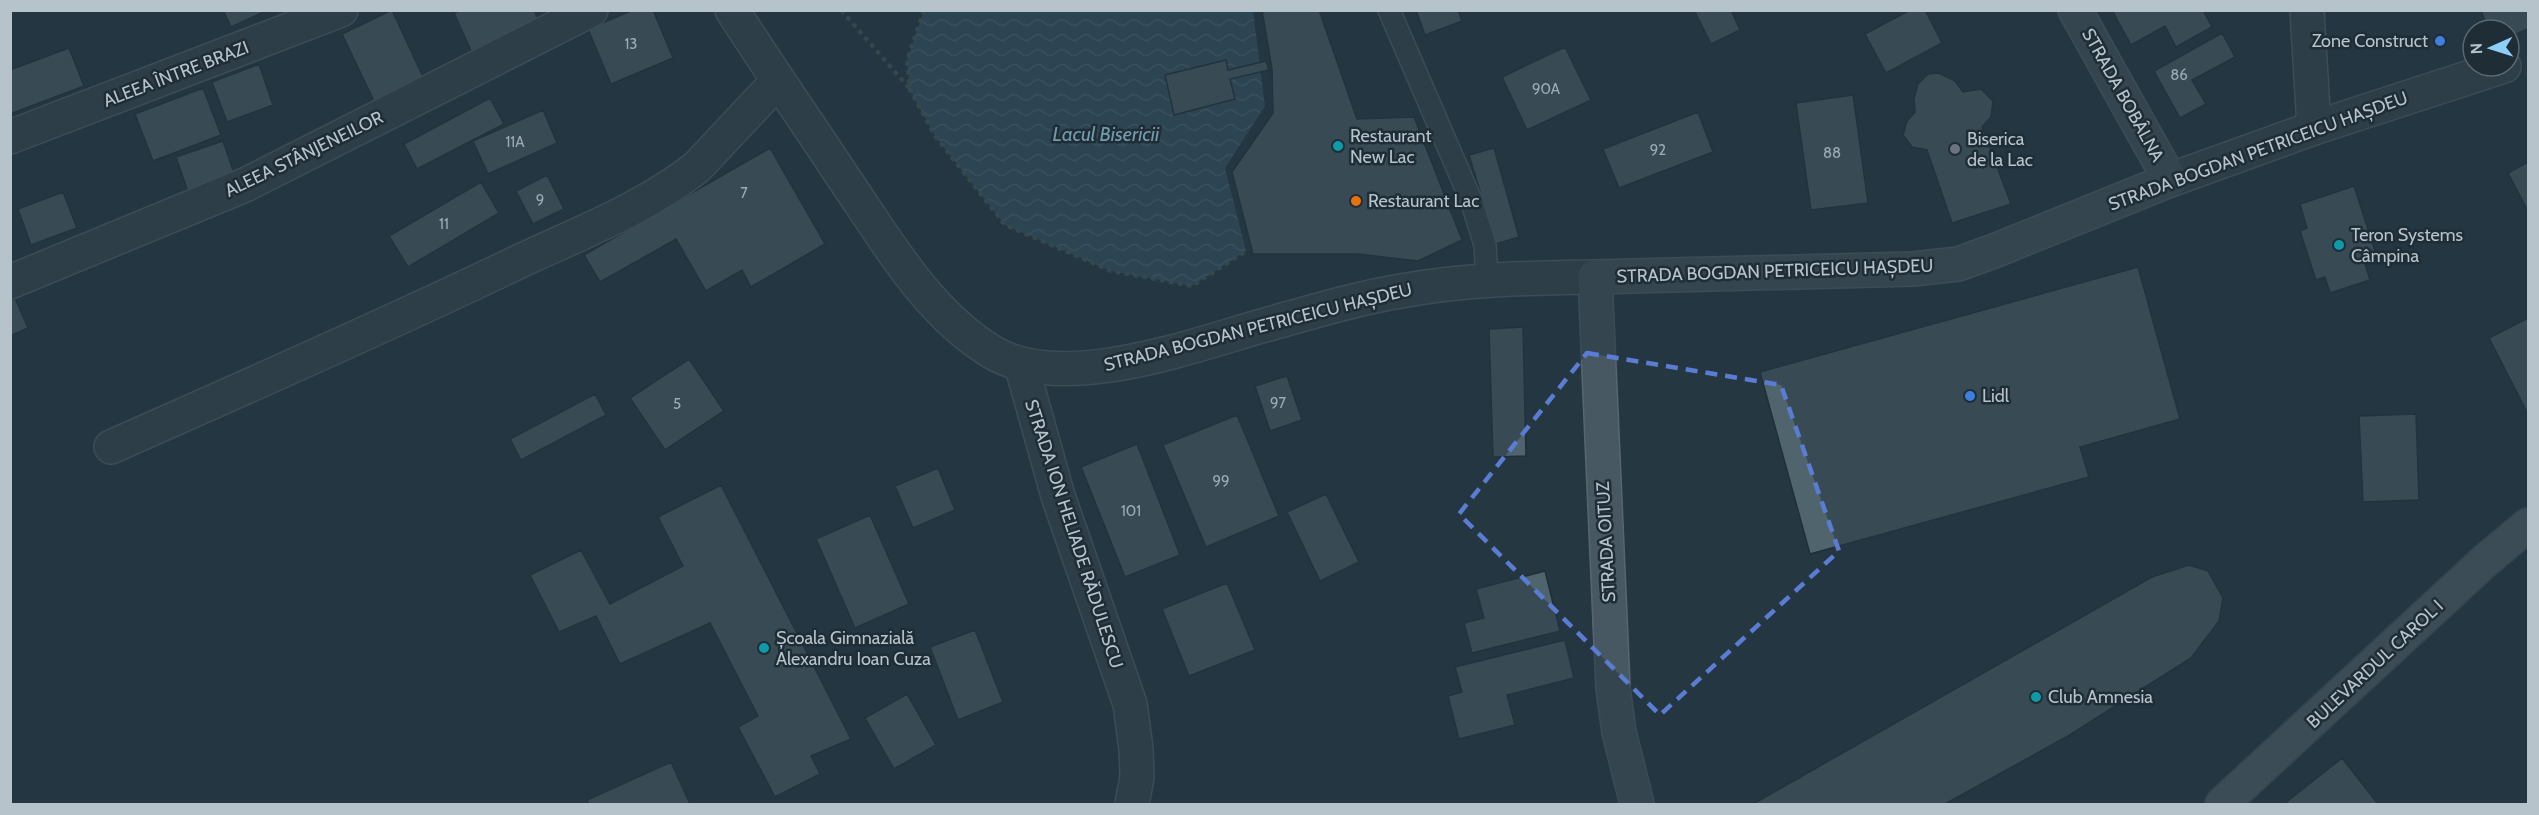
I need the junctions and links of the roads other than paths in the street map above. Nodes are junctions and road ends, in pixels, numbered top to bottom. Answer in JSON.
{"nodes":[{"id":1,"x":341,"y":10,"type":"edge"},
{"id":2,"x":591,"y":10,"type":"edge"},
{"id":3,"x":732,"y":10,"type":"edge"},
{"id":4,"x":1389,"y":10,"type":"edge"},
{"id":5,"x":2075,"y":10,"type":"edge"},
{"id":6,"x":2307,"y":10,"type":"edge"},
{"id":7,"x":2467,"y":78,"type":"edge"},
{"id":8,"x":778,"y":81,"type":"junction"},
{"id":9,"x":2314,"y":128,"type":"junction"},
{"id":10,"x":10,"y":137,"type":"edge"},
{"id":11,"x":2170,"y":180,"type":"junction"},
{"id":12,"x":1595,"y":277,"type":"junction"},
{"id":13,"x":1487,"y":279,"type":"junction"},
{"id":14,"x":10,"y":282,"type":"edge"},
{"id":15,"x":1021,"y":364,"type":"junction"},
{"id":16,"x":111,"y":447,"type":"dead end"},
{"id":17,"x":2529,"y":525,"type":"edge"},
{"id":18,"x":1132,"y":804,"type":"edge"},
{"id":19,"x":1637,"y":804,"type":"edge"},
{"id":20,"x":2222,"y":804,"type":"edge"}],
"edges":[{"from":1,"to":10,"type":"street","name":"ALEEA ÎNTRE BRAZI"},
{"from":2,"to":14,"type":"street","name":"ALEEA STÂNJENEILOR"},
{"from":3,"to":8,"type":"street"},
{"from":4,"to":13,"type":"lane"},
{"from":5,"to":11,"type":"main road","name":"STRADA BOBÂLNA"},
{"from":6,"to":9,"type":"street"},
{"from":7,"to":9,"type":"street","name":"STRADA BOGDAN PETRICEICU HAȘDEU"},
{"from":8,"to":15,"type":"street"},
{"from":8,"to":16,"type":"street"},
{"from":9,"to":11,"type":"street","name":"STRADA BOGDAN PETRICEICU HAȘDEU"},
{"from":11,"to":12,"type":"main road","name":"STRADA BOGDAN PETRICEICU HAȘDEU"},
{"from":12,"to":13,"type":"street","name":"STRADA BOGDAN PETRICEICU HAȘDEU"},
{"from":12,"to":19,"type":"main road","name":"STRADA OITUZ"},
{"from":13,"to":15,"type":"street","name":"STRADA BOGDAN PETRICEICU HAȘDEU"},
{"from":15,"to":18,"type":"street","name":"STRADA ION HELIADE RĂDULESCU"},
{"from":17,"to":20,"type":"main road","name":"BULEVARDUL CAROL I"}]}
